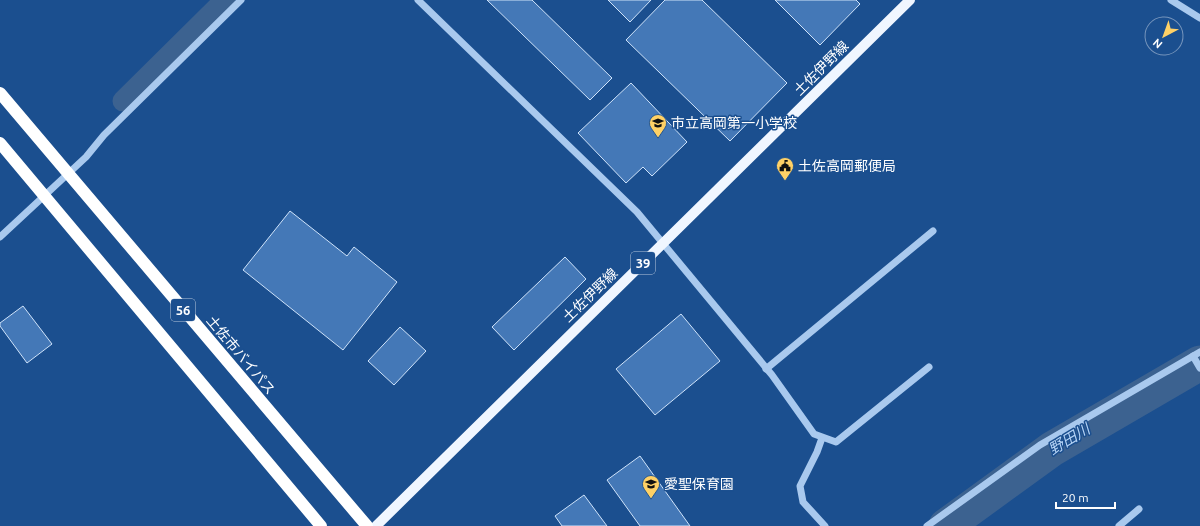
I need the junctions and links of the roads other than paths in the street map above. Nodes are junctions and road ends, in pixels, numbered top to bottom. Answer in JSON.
{"nodes":[{"id":1,"x":241,"y":0,"type":"edge"},
{"id":2,"x":418,"y":0,"type":"edge"},
{"id":3,"x":910,"y":0,"type":"edge"},
{"id":4,"x":1171,"y":0,"type":"edge"},
{"id":5,"x":1200,"y":18,"type":"edge"},
{"id":6,"x":0,"y":93,"type":"edge"},
{"id":7,"x":0,"y":144,"type":"edge"},
{"id":8,"x":68,"y":173,"type":"junction"},
{"id":9,"x":44,"y":196,"type":"junction"},
{"id":10,"x":933,"y":231,"type":"dead end"},
{"id":11,"x":0,"y":237,"type":"edge"},
{"id":12,"x":663,"y":243,"type":"junction"},
{"id":13,"x":1197,"y":354,"type":"edge"},
{"id":14,"x":929,"y":367,"type":"dead end"},
{"id":15,"x":766,"y":368,"type":"junction"},
{"id":16,"x":1200,"y":368,"type":"edge"},
{"id":17,"x":822,"y":438,"type":"junction"},
{"id":18,"x":1139,"y":509,"type":"dead end"},
{"id":19,"x":321,"y":526,"type":"edge"},
{"id":20,"x":367,"y":526,"type":"edge"},
{"id":21,"x":376,"y":526,"type":"edge"},
{"id":22,"x":825,"y":526,"type":"edge"},
{"id":23,"x":927,"y":526,"type":"edge"},
{"id":24,"x":1119,"y":526,"type":"edge"}],
"edges":[{"from":1,"to":8,"type":"street"},
{"from":2,"to":12,"type":"street"},
{"from":3,"to":12,"type":"main road","name":"土佐伊野線","number":"39"},
{"from":4,"to":5,"type":"street"},
{"from":6,"to":8,"type":"highway","name":"土佐市バイパス","number":"56"},
{"from":7,"to":9,"type":"highway","number":"56"},
{"from":8,"to":9,"type":"street"},
{"from":8,"to":20,"type":"highway","name":"土佐市バイパス","number":"56"},
{"from":9,"to":11,"type":"street"},
{"from":9,"to":19,"type":"highway","number":"56"},
{"from":10,"to":15,"type":"street"},
{"from":12,"to":15,"type":"street"},
{"from":12,"to":21,"type":"main road","name":"土佐伊野線","number":"39"},
{"from":13,"to":16,"type":"street"},
{"from":13,"to":23,"type":"street"},
{"from":14,"to":17,"type":"street"},
{"from":15,"to":17,"type":"street"},
{"from":17,"to":22,"type":"street"},
{"from":18,"to":24,"type":"street"}]}
